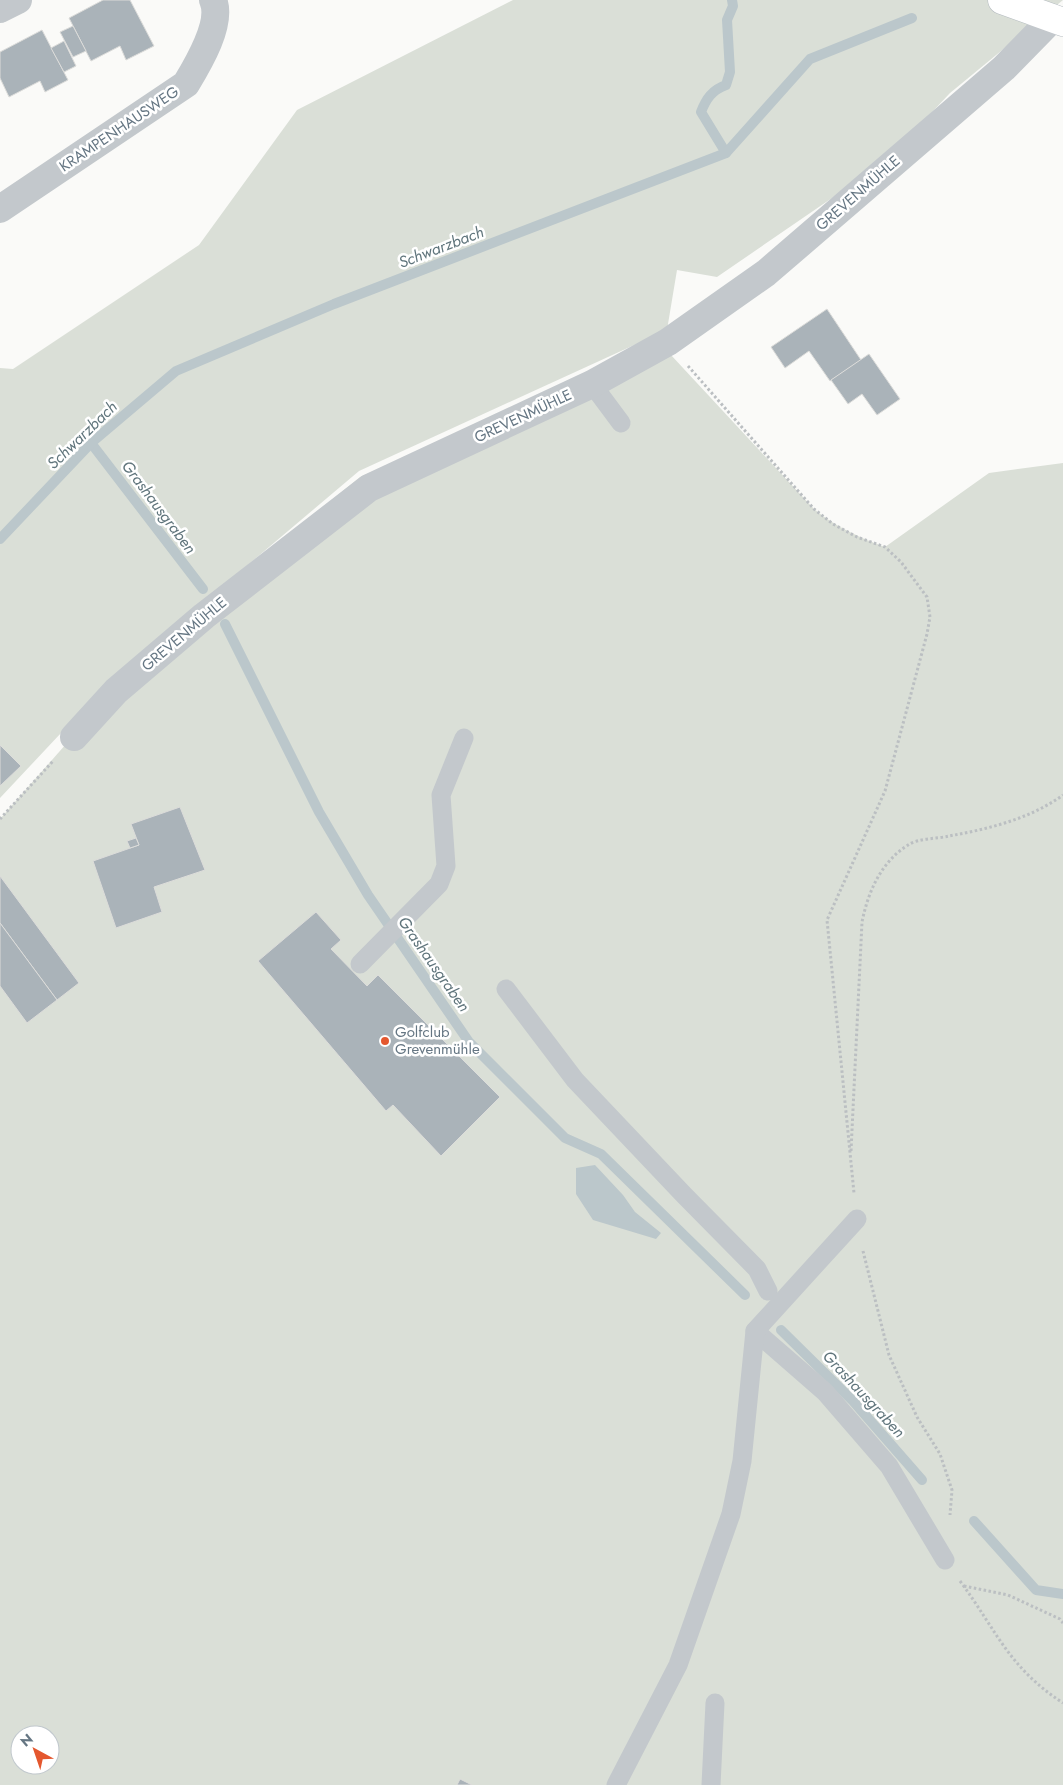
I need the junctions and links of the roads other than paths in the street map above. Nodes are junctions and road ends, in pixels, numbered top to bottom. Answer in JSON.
{"nodes":[{"id":1,"x":18,"y":0,"type":"edge"},
{"id":2,"x":212,"y":0,"type":"edge"},
{"id":3,"x":1002,"y":0,"type":"edge"},
{"id":4,"x":0,"y":9,"type":"edge"},
{"id":5,"x":1058,"y":20,"type":"edge"},
{"id":6,"x":0,"y":208,"type":"edge"},
{"id":7,"x":592,"y":384,"type":"junction"},
{"id":8,"x":621,"y":423,"type":"dead end"},
{"id":9,"x":74,"y":737,"type":"road end"},
{"id":10,"x":464,"y":738,"type":"dead end"},
{"id":11,"x":360,"y":964,"type":"dead end"},
{"id":12,"x":506,"y":989,"type":"dead end"},
{"id":13,"x":857,"y":1219,"type":"road end"},
{"id":14,"x":768,"y":1291,"type":"dead end"},
{"id":15,"x":755,"y":1331,"type":"junction"},
{"id":16,"x":945,"y":1560,"type":"road end"},
{"id":17,"x":715,"y":1703,"type":"dead end"},
{"id":18,"x":616,"y":1785,"type":"edge"},
{"id":19,"x":711,"y":1785,"type":"edge"}],
"edges":[{"from":1,"to":4,"type":"street"},
{"from":2,"to":6,"type":"street","name":"KRAMPENHAUSWEG"},
{"from":3,"to":5,"type":"main road"},
{"from":5,"to":7,"type":"street","name":"GREVENMÜHLE"},
{"from":7,"to":8,"type":"lane"},
{"from":7,"to":9,"type":"street","name":"GREVENMÜHLE"},
{"from":10,"to":11,"type":"lane"},
{"from":12,"to":14,"type":"lane"},
{"from":13,"to":15,"type":"lane"},
{"from":15,"to":16,"type":"lane"},
{"from":15,"to":18,"type":"lane"},
{"from":17,"to":19,"type":"lane"}]}
